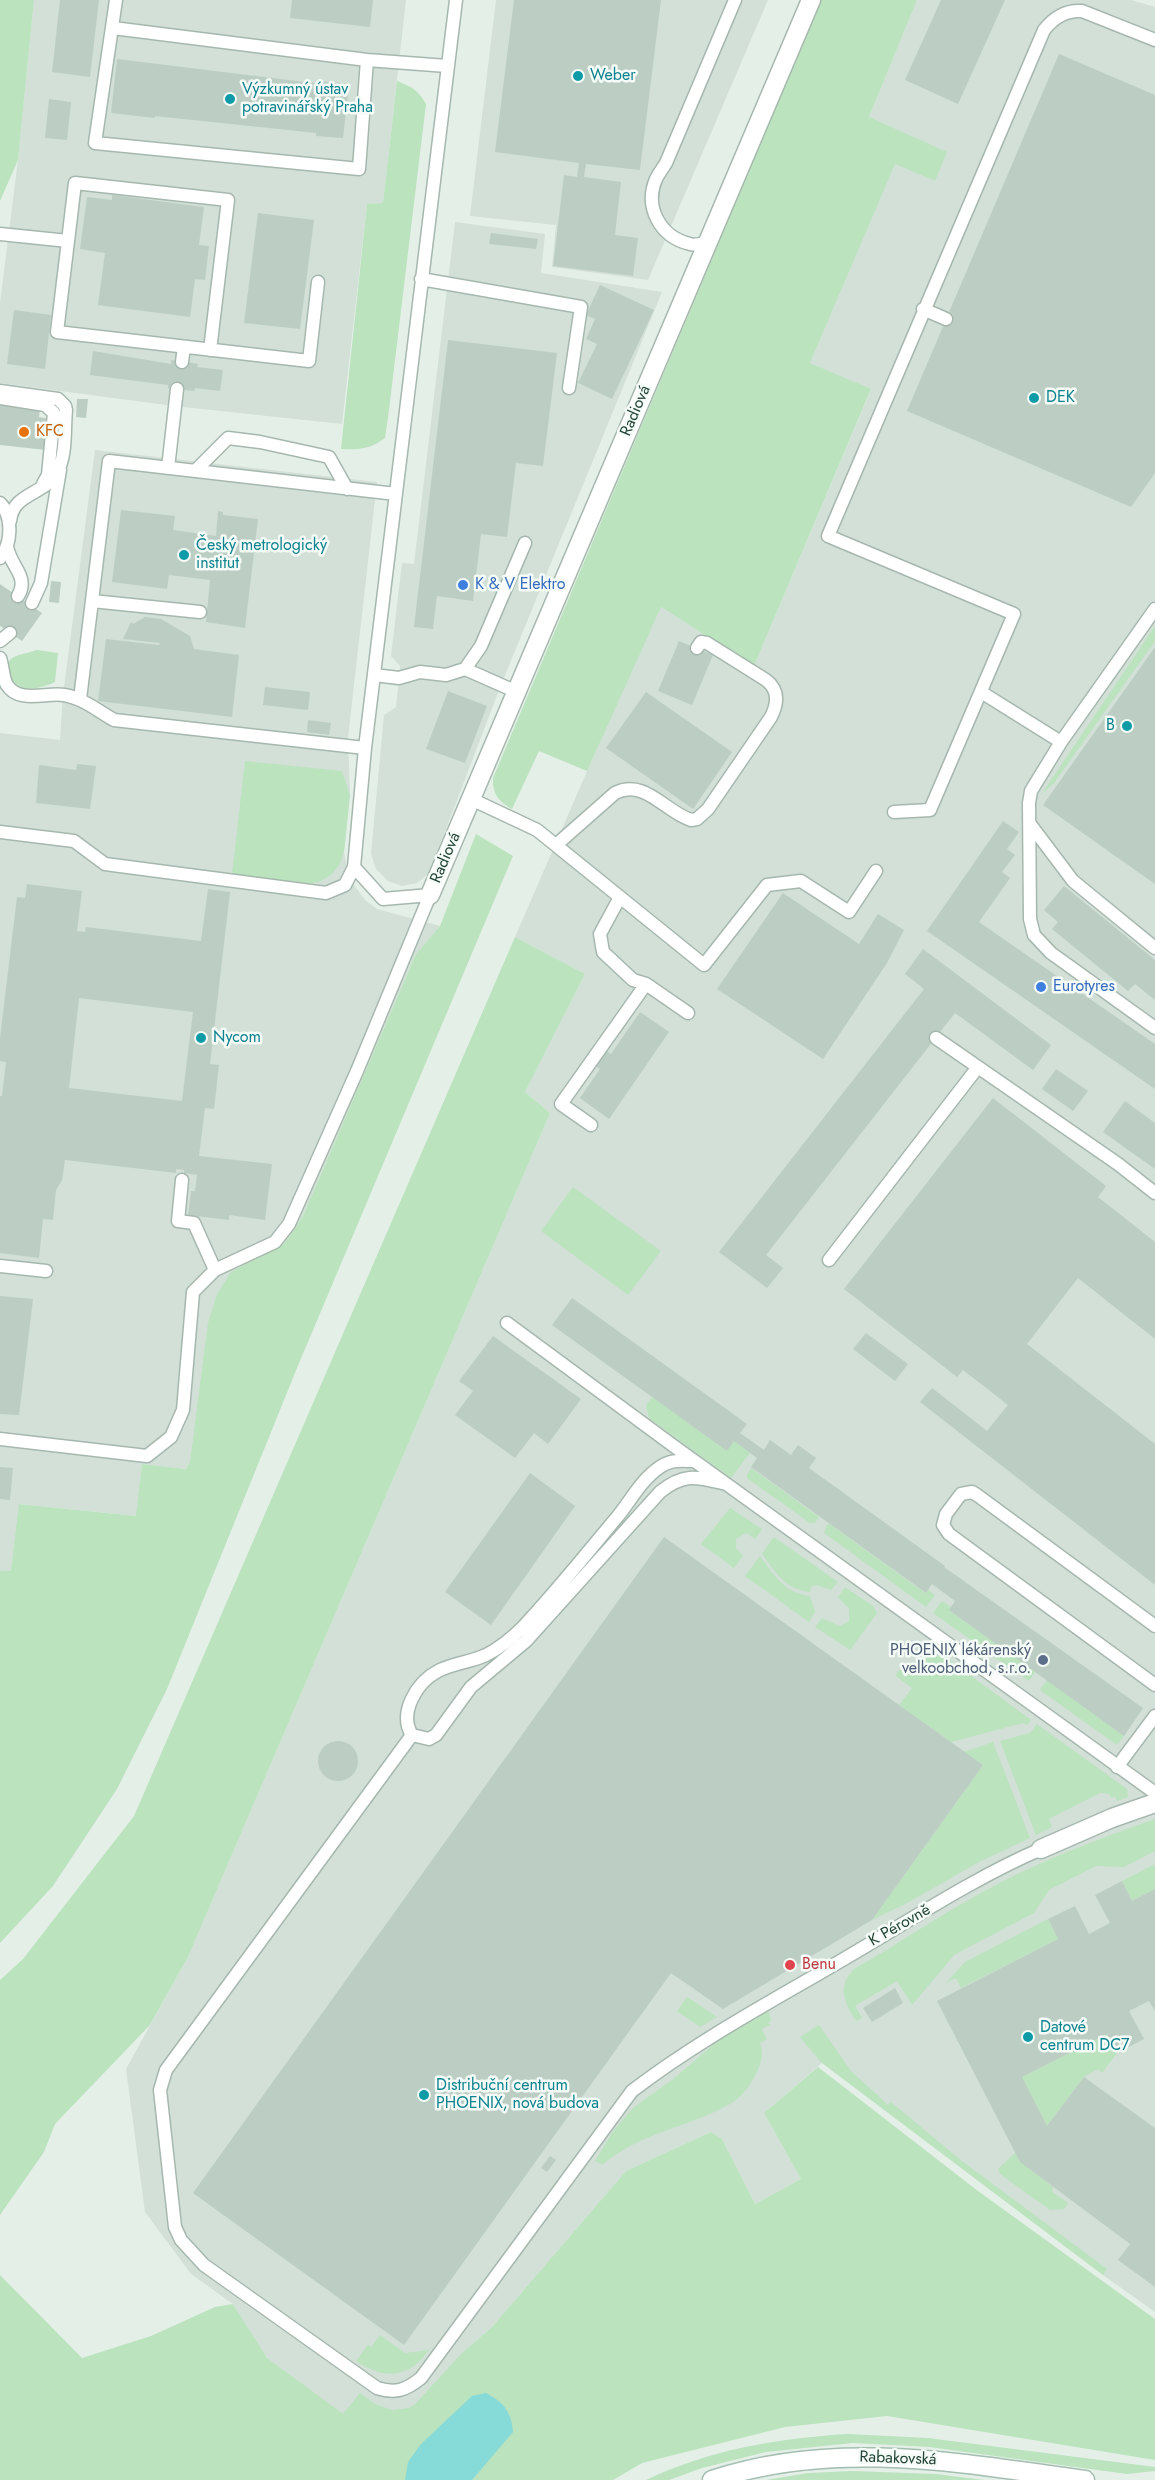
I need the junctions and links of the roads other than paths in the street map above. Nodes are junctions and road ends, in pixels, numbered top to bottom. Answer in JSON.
{"nodes":[{"id":1,"x":116,"y":0,"type":"edge"},
{"id":2,"x":456,"y":0,"type":"edge"},
{"id":3,"x":735,"y":0,"type":"edge"},
{"id":4,"x":811,"y":0,"type":"edge"},
{"id":5,"x":113,"y":28,"type":"junction"},
{"id":6,"x":1155,"y":40,"type":"edge"},
{"id":7,"x":367,"y":60,"type":"junction"},
{"id":8,"x":447,"y":66,"type":"junction"},
{"id":9,"x":0,"y":234,"type":"edge"},
{"id":10,"x":68,"y":241,"type":"junction"},
{"id":11,"x":708,"y":242,"type":"junction"},
{"id":12,"x":421,"y":279,"type":"junction"},
{"id":13,"x":318,"y":282,"type":"dead end"},
{"id":14,"x":923,"y":309,"type":"junction"},
{"id":15,"x":946,"y":319,"type":"dead end"},
{"id":16,"x":184,"y":347,"type":"junction"},
{"id":17,"x":210,"y":350,"type":"junction"},
{"id":18,"x":182,"y":362,"type":"dead end"},
{"id":19,"x":570,"y":388,"type":"dead end"},
{"id":20,"x":177,"y":389,"type":"dead end"},
{"id":21,"x":0,"y":391,"type":"edge"},
{"id":22,"x":0,"y":398,"type":"edge"},
{"id":23,"x":61,"y":465,"type":"junction"},
{"id":24,"x":168,"y":468,"type":"junction"},
{"id":25,"x":195,"y":471,"type":"junction"},
{"id":26,"x":347,"y":489,"type":"junction"},
{"id":27,"x":36,"y":491,"type":"junction"},
{"id":28,"x":396,"y":495,"type":"junction"},
{"id":29,"x":0,"y":503,"type":"edge"},
{"id":30,"x":10,"y":521,"type":"junction"},
{"id":31,"x":525,"y":543,"type":"dead end"},
{"id":32,"x":7,"y":546,"type":"junction"},
{"id":33,"x":0,"y":558,"type":"edge"},
{"id":34,"x":21,"y":574,"type":"junction"},
{"id":35,"x":18,"y":596,"type":"dead end"},
{"id":36,"x":92,"y":601,"type":"junction"},
{"id":37,"x":1155,"y":609,"type":"edge"},
{"id":38,"x":200,"y":612,"type":"dead end"},
{"id":39,"x":697,"y":648,"type":"dead end"},
{"id":40,"x":0,"y":658,"type":"edge"},
{"id":41,"x":465,"y":669,"type":"junction"},
{"id":42,"x":374,"y":675,"type":"junction"},
{"id":43,"x":12,"y":691,"type":"junction"},
{"id":44,"x":517,"y":692,"type":"junction"},
{"id":45,"x":981,"y":692,"type":"junction"},
{"id":46,"x":0,"y":698,"type":"edge"},
{"id":47,"x":80,"y":699,"type":"junction"},
{"id":48,"x":1061,"y":742,"type":"junction"},
{"id":49,"x":365,"y":748,"type":"junction"},
{"id":50,"x":471,"y":799,"type":"junction"},
{"id":51,"x":894,"y":812,"type":"dead end"},
{"id":52,"x":1029,"y":823,"type":"junction"},
{"id":53,"x":0,"y":832,"type":"edge"},
{"id":54,"x":556,"y":845,"type":"junction"},
{"id":55,"x":354,"y":867,"type":"junction"},
{"id":56,"x":876,"y":871,"type":"dead end"},
{"id":57,"x":430,"y":895,"type":"junction"},
{"id":58,"x":620,"y":897,"type":"junction"},
{"id":59,"x":1155,"y":948,"type":"edge"},
{"id":60,"x":646,"y":984,"type":"junction"},
{"id":61,"x":688,"y":1013,"type":"dead end"},
{"id":62,"x":1155,"y":1028,"type":"edge"},
{"id":63,"x":936,"y":1038,"type":"dead end"},
{"id":64,"x":978,"y":1067,"type":"junction"},
{"id":65,"x":591,"y":1125,"type":"dead end"},
{"id":66,"x":182,"y":1180,"type":"dead end"},
{"id":67,"x":1155,"y":1192,"type":"edge"},
{"id":68,"x":829,"y":1260,"type":"dead end"},
{"id":69,"x":0,"y":1266,"type":"edge"},
{"id":70,"x":215,"y":1270,"type":"junction"},
{"id":71,"x":46,"y":1271,"type":"dead end"},
{"id":72,"x":507,"y":1323,"type":"dead end"},
{"id":73,"x":0,"y":1439,"type":"edge"},
{"id":74,"x":694,"y":1461,"type":"junction"},
{"id":75,"x":726,"y":1484,"type":"junction"},
{"id":76,"x":1155,"y":1626,"type":"edge"},
{"id":77,"x":1155,"y":1684,"type":"edge"},
{"id":78,"x":1155,"y":1716,"type":"edge"},
{"id":79,"x":412,"y":1735,"type":"junction"},
{"id":80,"x":1117,"y":1767,"type":"junction"},
{"id":81,"x":1155,"y":1793,"type":"edge"},
{"id":82,"x":1155,"y":1803,"type":"edge"},
{"id":83,"x":1041,"y":1849,"type":"joint"},
{"id":84,"x":712,"y":2480,"type":"edge"},
{"id":85,"x":1085,"y":2480,"type":"edge"}],
"edges":[{"from":1,"to":5,"type":"lane"},
{"from":2,"to":8,"type":"lane"},
{"from":3,"to":11,"type":"lane"},
{"from":4,"to":11,"type":"street","name":"Radiová"},
{"from":5,"to":7,"type":"lane"},
{"from":5,"to":7,"type":"lane"},
{"from":6,"to":14,"type":"lane"},
{"from":7,"to":8,"type":"lane"},
{"from":8,"to":12,"type":"lane"},
{"from":9,"to":10,"type":"lane"},
{"from":10,"to":16,"type":"lane"},
{"from":10,"to":17,"type":"lane"},
{"from":11,"to":44,"type":"street","name":"Radiová"},
{"from":12,"to":19,"type":"lane"},
{"from":12,"to":28,"type":"lane"},
{"from":13,"to":17,"type":"lane"},
{"from":14,"to":15,"type":"lane"},
{"from":14,"to":45,"type":"lane"},
{"from":16,"to":17,"type":"lane"},
{"from":16,"to":18,"type":"lane"},
{"from":20,"to":24,"type":"lane"},
{"from":21,"to":23,"type":"lane"},
{"from":22,"to":27,"type":"lane"},
{"from":23,"to":27,"type":"lane"},
{"from":23,"to":34,"type":"lane"},
{"from":24,"to":25,"type":"lane"},
{"from":24,"to":36,"type":"lane"},
{"from":25,"to":26,"type":"lane"},
{"from":25,"to":26,"type":"lane"},
{"from":26,"to":28,"type":"lane"},
{"from":27,"to":30,"type":"lane"},
{"from":28,"to":42,"type":"lane"},
{"from":29,"to":30,"type":"lane"},
{"from":30,"to":32,"type":"lane"},
{"from":31,"to":41,"type":"lane"},
{"from":32,"to":33,"type":"lane"},
{"from":32,"to":34,"type":"lane"},
{"from":34,"to":35,"type":"lane"},
{"from":36,"to":38,"type":"lane"},
{"from":36,"to":47,"type":"lane"},
{"from":37,"to":48,"type":"lane"},
{"from":39,"to":54,"type":"lane"},
{"from":40,"to":43,"type":"lane"},
{"from":41,"to":42,"type":"lane"},
{"from":41,"to":44,"type":"lane"},
{"from":42,"to":49,"type":"lane"},
{"from":43,"to":46,"type":"lane"},
{"from":43,"to":47,"type":"lane"},
{"from":44,"to":50,"type":"street","name":"Radiová"},
{"from":45,"to":48,"type":"lane"},
{"from":45,"to":51,"type":"lane"},
{"from":47,"to":49,"type":"lane"},
{"from":48,"to":52,"type":"lane"},
{"from":49,"to":55,"type":"lane"},
{"from":50,"to":54,"type":"lane"},
{"from":50,"to":57,"type":"street","name":"Radiová"},
{"from":52,"to":59,"type":"lane"},
{"from":52,"to":62,"type":"lane"},
{"from":53,"to":55,"type":"lane"},
{"from":54,"to":58,"type":"lane"},
{"from":55,"to":57,"type":"lane","name":"Radiová"},
{"from":56,"to":58,"type":"lane"},
{"from":57,"to":70,"type":"lane"},
{"from":58,"to":60,"type":"lane"},
{"from":60,"to":61,"type":"lane"},
{"from":60,"to":65,"type":"lane"},
{"from":63,"to":64,"type":"lane"},
{"from":64,"to":67,"type":"lane"},
{"from":64,"to":68,"type":"lane"},
{"from":66,"to":70,"type":"lane"},
{"from":69,"to":71,"type":"lane"},
{"from":70,"to":73,"type":"lane"},
{"from":72,"to":74,"type":"lane"},
{"from":74,"to":75,"type":"lane"},
{"from":74,"to":79,"type":"lane"},
{"from":75,"to":79,"type":"lane"},
{"from":75,"to":80,"type":"lane"},
{"from":76,"to":77,"type":"lane"},
{"from":78,"to":80,"type":"lane"},
{"from":79,"to":83,"type":"lane","name":"K Pérovně"},
{"from":80,"to":81,"type":"lane"},
{"from":82,"to":83,"type":"street","name":"K Pérovně"},
{"from":84,"to":85,"type":"street","name":"Rabakovská"}]}
